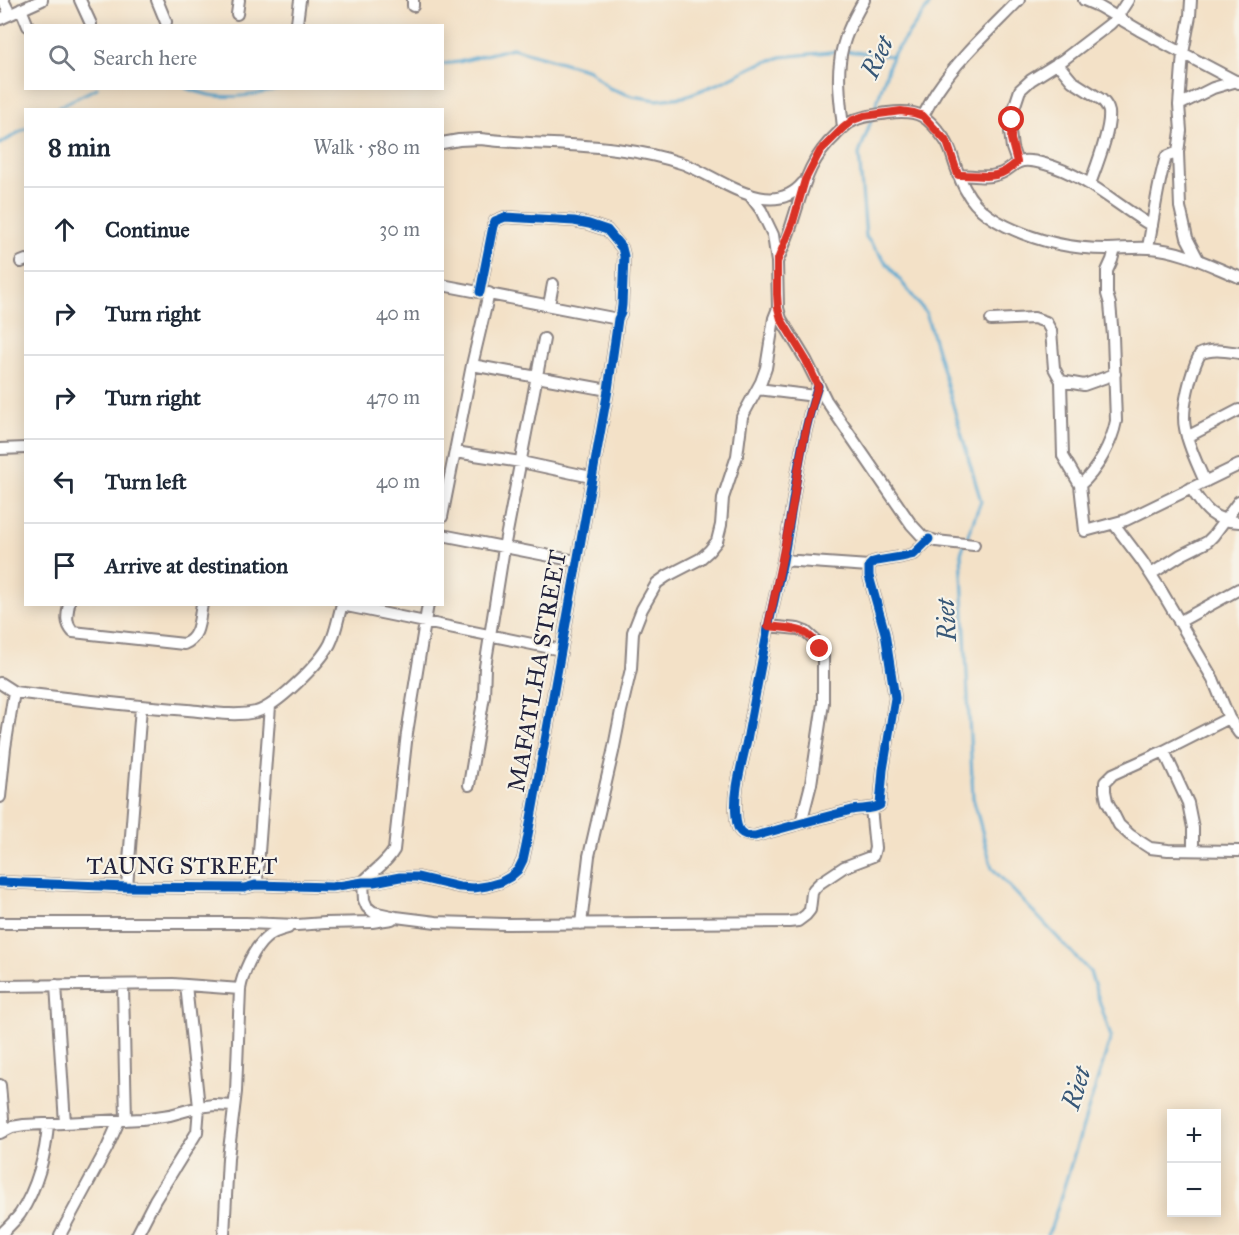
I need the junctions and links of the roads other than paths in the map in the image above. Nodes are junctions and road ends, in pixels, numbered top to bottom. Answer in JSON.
{"nodes":[{"id":1,"x":3,"y":0,"type":"edge"},
{"id":2,"x":42,"y":0,"type":"edge"},
{"id":3,"x":80,"y":0,"type":"edge"},
{"id":4,"x":157,"y":0,"type":"edge"},
{"id":5,"x":239,"y":0,"type":"edge"},
{"id":6,"x":300,"y":0,"type":"edge"},
{"id":7,"x":864,"y":0,"type":"edge"},
{"id":8,"x":1019,"y":0,"type":"edge"},
{"id":9,"x":1084,"y":0,"type":"edge"},
{"id":10,"x":1128,"y":0,"type":"edge"},
{"id":11,"x":1191,"y":0,"type":"edge"},
{"id":12,"x":21,"y":9,"type":"junction"},
{"id":13,"x":237,"y":14,"type":"dead end"},
{"id":14,"x":5,"y":16,"type":"edge"},
{"id":15,"x":1117,"y":17,"type":"junction"},
{"id":16,"x":166,"y":22,"type":"dead end"},
{"id":17,"x":297,"y":23,"type":"dead end"},
{"id":18,"x":27,"y":24,"type":"edge"},
{"id":19,"x":91,"y":24,"type":"edge"},
{"id":20,"x":1183,"y":52,"type":"junction"},
{"id":21,"x":1057,"y":63,"type":"junction"},
{"id":22,"x":1238,"y":82,"type":"edge"},
{"id":23,"x":1179,"y":105,"type":"junction"},
{"id":24,"x":923,"y":116,"type":"junction"},
{"id":25,"x":843,"y":128,"type":"junction"},
{"id":26,"x":444,"y":143,"type":"edge"},
{"id":27,"x":1178,"y":152,"type":"junction"},
{"id":28,"x":1017,"y":162,"type":"junction"},
{"id":29,"x":958,"y":175,"type":"junction"},
{"id":30,"x":805,"y":180,"type":"junction"},
{"id":31,"x":1090,"y":184,"type":"junction"},
{"id":32,"x":748,"y":194,"type":"junction"},
{"id":33,"x":1152,"y":226,"type":"junction"},
{"id":34,"x":1148,"y":247,"type":"junction"},
{"id":35,"x":1114,"y":249,"type":"junction"},
{"id":36,"x":1198,"y":259,"type":"junction"},
{"id":37,"x":777,"y":262,"type":"junction"},
{"id":38,"x":1239,"y":277,"type":"edge"},
{"id":39,"x":553,"y":284,"type":"dead end"},
{"id":40,"x":444,"y":285,"type":"edge"},
{"id":41,"x":484,"y":292,"type":"junction"},
{"id":42,"x":549,"y":305,"type":"junction"},
{"id":43,"x":778,"y":308,"type":"junction"},
{"id":44,"x":618,"y":319,"type":"junction"},
{"id":45,"x":991,"y":320,"type":"dead end"},
{"id":46,"x":544,"y":339,"type":"dead end"},
{"id":47,"x":1239,"y":353,"type":"edge"},
{"id":48,"x":472,"y":365,"type":"junction"},
{"id":49,"x":1114,"y":374,"type":"junction"},
{"id":50,"x":537,"y":377,"type":"junction"},
{"id":51,"x":1061,"y":381,"type":"junction"},
{"id":52,"x":758,"y":389,"type":"junction"},
{"id":53,"x":608,"y":390,"type":"junction"},
{"id":54,"x":816,"y":391,"type":"junction"},
{"id":55,"x":1239,"y":410,"type":"edge"},
{"id":56,"x":1187,"y":437,"type":"junction"},
{"id":57,"x":24,"y":448,"type":"edge"},
{"id":58,"x":0,"y":449,"type":"edge"},
{"id":59,"x":455,"y":452,"type":"junction"},
{"id":60,"x":521,"y":462,"type":"junction"},
{"id":61,"x":1239,"y":465,"type":"edge"},
{"id":62,"x":1228,"y":471,"type":"junction"},
{"id":63,"x":1239,"y":476,"type":"edge"},
{"id":64,"x":591,"y":477,"type":"junction"},
{"id":65,"x":1205,"y":482,"type":"junction"},
{"id":66,"x":1080,"y":485,"type":"junction"},
{"id":67,"x":1191,"y":488,"type":"junction"},
{"id":68,"x":1239,"y":501,"type":"edge"},
{"id":69,"x":444,"y":507,"type":"edge"},
{"id":70,"x":1224,"y":520,"type":"junction"},
{"id":71,"x":1239,"y":522,"type":"edge"},
{"id":72,"x":1114,"y":524,"type":"junction"},
{"id":73,"x":444,"y":536,"type":"edge"},
{"id":74,"x":929,"y":539,"type":"junction"},
{"id":75,"x":974,"y":545,"type":"dead end"},
{"id":76,"x":504,"y":548,"type":"junction"},
{"id":77,"x":783,"y":560,"type":"junction"},
{"id":78,"x":576,"y":561,"type":"junction"},
{"id":79,"x":869,"y":566,"type":"junction"},
{"id":80,"x":1151,"y":574,"type":"junction"},
{"id":81,"x":1239,"y":589,"type":"edge"},
{"id":82,"x":69,"y":606,"type":"edge"},
{"id":83,"x":202,"y":606,"type":"edge"},
{"id":84,"x":342,"y":606,"type":"edge"},
{"id":85,"x":347,"y":606,"type":"edge"},
{"id":86,"x":428,"y":606,"type":"edge"},
{"id":87,"x":1179,"y":621,"type":"junction"},
{"id":88,"x":425,"y":623,"type":"junction"},
{"id":89,"x":768,"y":626,"type":"junction"},
{"id":90,"x":491,"y":636,"type":"junction"},
{"id":91,"x":561,"y":650,"type":"junction"},
{"id":92,"x":0,"y":683,"type":"edge"},
{"id":93,"x":14,"y":692,"type":"junction"},
{"id":94,"x":270,"y":706,"type":"junction"},
{"id":95,"x":141,"y":707,"type":"junction"},
{"id":96,"x":1229,"y":718,"type":"junction"},
{"id":97,"x":1239,"y":733,"type":"edge"},
{"id":98,"x":2,"y":748,"type":"edge"},
{"id":99,"x":1164,"y":751,"type":"junction"},
{"id":100,"x":469,"y":785,"type":"dead end"},
{"id":101,"x":0,"y":797,"type":"edge"},
{"id":102,"x":871,"y":808,"type":"junction"},
{"id":103,"x":801,"y":823,"type":"junction"},
{"id":104,"x":1193,"y":850,"type":"junction"},
{"id":105,"x":1239,"y":851,"type":"edge"},
{"id":106,"x":0,"y":882,"type":"edge"},
{"id":107,"x":363,"y":882,"type":"junction"},
{"id":108,"x":255,"y":885,"type":"junction"},
{"id":109,"x":127,"y":887,"type":"junction"},
{"id":110,"x":396,"y":917,"type":"junction"},
{"id":111,"x":0,"y":923,"type":"edge"},
{"id":112,"x":581,"y":924,"type":"junction"},
{"id":113,"x":297,"y":925,"type":"junction"},
{"id":114,"x":56,"y":985,"type":"junction"},
{"id":115,"x":123,"y":985,"type":"junction"},
{"id":116,"x":186,"y":985,"type":"junction"},
{"id":117,"x":0,"y":986,"type":"edge"},
{"id":118,"x":240,"y":989,"type":"junction"},
{"id":119,"x":0,"y":1085,"type":"edge"},
{"id":120,"x":234,"y":1106,"type":"junction"},
{"id":121,"x":199,"y":1107,"type":"junction"},
{"id":122,"x":123,"y":1120,"type":"junction"},
{"id":123,"x":65,"y":1123,"type":"junction"},
{"id":124,"x":48,"y":1124,"type":"junction"},
{"id":125,"x":2,"y":1131,"type":"edge"},
{"id":126,"x":0,"y":1235,"type":"edge"},
{"id":127,"x":60,"y":1235,"type":"edge"},
{"id":128,"x":137,"y":1235,"type":"edge"},
{"id":129,"x":224,"y":1235,"type":"edge"}],
"edges":[{"from":1,"to":14,"type":"street"},
{"from":2,"to":12,"type":"street"},
{"from":3,"to":19,"type":"street"},
{"from":4,"to":16,"type":"street"},
{"from":5,"to":13,"type":"street"},
{"from":6,"to":17,"type":"street"},
{"from":7,"to":25,"type":"street"},
{"from":8,"to":24,"type":"street"},
{"from":9,"to":15,"type":"street"},
{"from":10,"to":15,"type":"street"},
{"from":11,"to":20,"type":"street"},
{"from":12,"to":14,"type":"street"},
{"from":12,"to":18,"type":"street"},
{"from":15,"to":20,"type":"street"},
{"from":15,"to":21,"type":"street"},
{"from":20,"to":22,"type":"street"},
{"from":20,"to":23,"type":"street"},
{"from":21,"to":28,"type":"street"},
{"from":21,"to":31,"type":"street"},
{"from":22,"to":23,"type":"street"},
{"from":23,"to":27,"type":"street"},
{"from":24,"to":25,"type":"street"},
{"from":24,"to":29,"type":"street"},
{"from":25,"to":30,"type":"street"},
{"from":26,"to":32,"type":"street"},
{"from":27,"to":33,"type":"street"},
{"from":27,"to":36,"type":"street"},
{"from":28,"to":29,"type":"street"},
{"from":28,"to":31,"type":"street"},
{"from":29,"to":35,"type":"street"},
{"from":30,"to":32,"type":"street"},
{"from":30,"to":37,"type":"street"},
{"from":31,"to":33,"type":"street"},
{"from":32,"to":37,"type":"street"},
{"from":33,"to":34,"type":"street"},
{"from":34,"to":35,"type":"street"},
{"from":34,"to":36,"type":"street"},
{"from":35,"to":49,"type":"street"},
{"from":36,"to":38,"type":"street"},
{"from":37,"to":43,"type":"street"},
{"from":39,"to":42,"type":"street"},
{"from":40,"to":41,"type":"street"},
{"from":41,"to":42,"type":"street"},
{"from":41,"to":44,"type":"street","name":"MAFATLHA STREET"},
{"from":41,"to":48,"type":"street"},
{"from":42,"to":44,"type":"street"},
{"from":43,"to":52,"type":"street"},
{"from":43,"to":54,"type":"street"},
{"from":44,"to":53,"type":"street","name":"MAFATLHA STREET"},
{"from":45,"to":51,"type":"street"},
{"from":46,"to":50,"type":"street"},
{"from":47,"to":56,"type":"street"},
{"from":48,"to":50,"type":"street"},
{"from":48,"to":59,"type":"street"},
{"from":49,"to":51,"type":"street"},
{"from":49,"to":66,"type":"street"},
{"from":50,"to":53,"type":"street"},
{"from":50,"to":60,"type":"street"},
{"from":51,"to":66,"type":"street"},
{"from":52,"to":54,"type":"street"},
{"from":52,"to":112,"type":"street"},
{"from":53,"to":64,"type":"street","name":"MAFATLHA STREET"},
{"from":54,"to":74,"type":"street"},
{"from":54,"to":77,"type":"street"},
{"from":55,"to":56,"type":"street"},
{"from":56,"to":65,"type":"street"},
{"from":57,"to":58,"type":"street"},
{"from":59,"to":60,"type":"street"},
{"from":59,"to":69,"type":"street"},
{"from":60,"to":64,"type":"street"},
{"from":60,"to":76,"type":"street"},
{"from":61,"to":62,"type":"street"},
{"from":62,"to":63,"type":"street"},
{"from":62,"to":65,"type":"street"},
{"from":64,"to":78,"type":"street","name":"MAFATLHA STREET"},
{"from":65,"to":67,"type":"street"},
{"from":66,"to":72,"type":"street"},
{"from":67,"to":70,"type":"street"},
{"from":67,"to":72,"type":"street"},
{"from":68,"to":70,"type":"street"},
{"from":70,"to":71,"type":"street"},
{"from":70,"to":80,"type":"street"},
{"from":72,"to":80,"type":"street"},
{"from":73,"to":76,"type":"street"},
{"from":74,"to":75,"type":"street"},
{"from":74,"to":79,"type":"street"},
{"from":76,"to":78,"type":"street"},
{"from":76,"to":90,"type":"street"},
{"from":77,"to":79,"type":"street"},
{"from":77,"to":89,"type":"street"},
{"from":78,"to":91,"type":"street","name":"MAFATLHA STREET"},
{"from":79,"to":102,"type":"street"},
{"from":80,"to":87,"type":"street"},
{"from":81,"to":87,"type":"street"},
{"from":82,"to":83,"type":"street"},
{"from":84,"to":94,"type":"street"},
{"from":85,"to":88,"type":"street"},
{"from":86,"to":88,"type":"street"},
{"from":87,"to":96,"type":"street"},
{"from":88,"to":90,"type":"street"},
{"from":88,"to":107,"type":"street"},
{"from":89,"to":103,"type":"street"},
{"from":89,"to":103,"type":"street"},
{"from":90,"to":91,"type":"street"},
{"from":90,"to":100,"type":"street"},
{"from":91,"to":107,"type":"street","name":"MAFATLHA STREET"},
{"from":92,"to":93,"type":"street"},
{"from":93,"to":95,"type":"street"},
{"from":93,"to":98,"type":"street"},
{"from":94,"to":95,"type":"street"},
{"from":94,"to":108,"type":"street"},
{"from":95,"to":109,"type":"street"},
{"from":96,"to":97,"type":"street"},
{"from":96,"to":99,"type":"street"},
{"from":98,"to":101,"type":"street"},
{"from":99,"to":104,"type":"street"},
{"from":99,"to":104,"type":"street"},
{"from":102,"to":103,"type":"street"},
{"from":102,"to":112,"type":"street"},
{"from":104,"to":105,"type":"street"},
{"from":106,"to":109,"type":"street","name":"TAUNG STREET"},
{"from":107,"to":108,"type":"street","name":"TAUNG STREET"},
{"from":107,"to":110,"type":"street"},
{"from":108,"to":109,"type":"street","name":"TAUNG STREET"},
{"from":110,"to":112,"type":"street"},
{"from":110,"to":113,"type":"street"},
{"from":111,"to":113,"type":"street"},
{"from":113,"to":118,"type":"street"},
{"from":114,"to":115,"type":"street"},
{"from":114,"to":117,"type":"street"},
{"from":114,"to":123,"type":"street"},
{"from":115,"to":116,"type":"street"},
{"from":115,"to":122,"type":"street"},
{"from":116,"to":118,"type":"street"},
{"from":116,"to":121,"type":"street"},
{"from":118,"to":120,"type":"street"},
{"from":119,"to":125,"type":"street"},
{"from":120,"to":121,"type":"street"},
{"from":120,"to":129,"type":"street"},
{"from":121,"to":122,"type":"street"},
{"from":121,"to":128,"type":"street"},
{"from":122,"to":123,"type":"street"},
{"from":122,"to":127,"type":"street"},
{"from":123,"to":124,"type":"street"},
{"from":124,"to":125,"type":"street"},
{"from":124,"to":126,"type":"street"}]}
